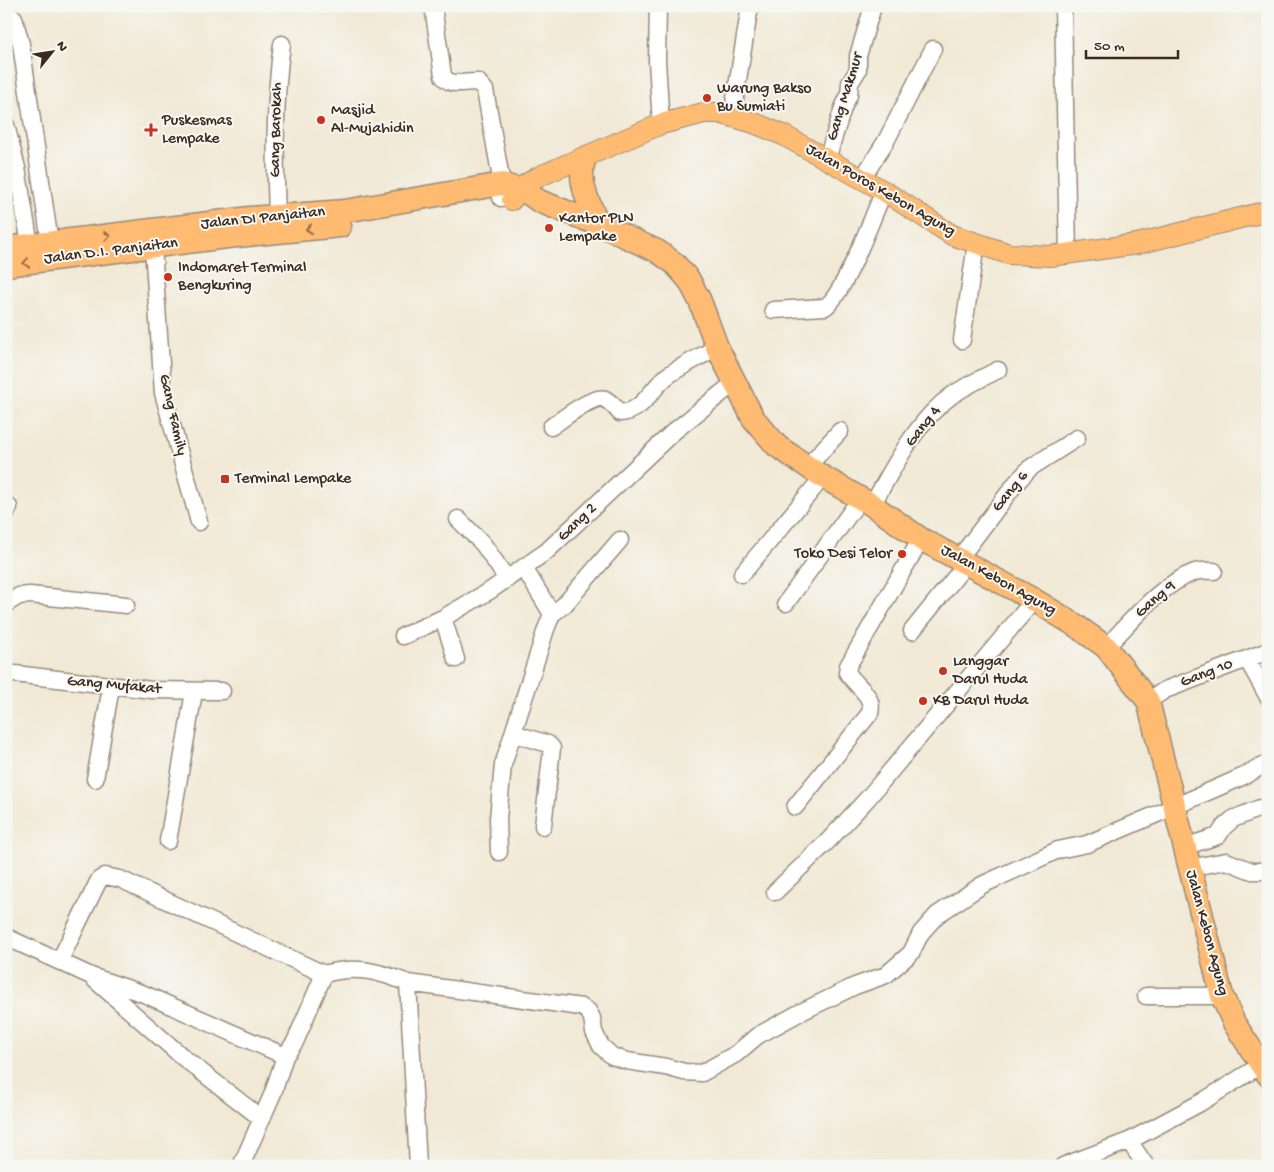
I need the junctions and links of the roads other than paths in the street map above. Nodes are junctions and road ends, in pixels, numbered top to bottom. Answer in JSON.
{"nodes":[{"id":1,"x":433,"y":6,"type":"edge"},
{"id":2,"x":658,"y":6,"type":"edge"},
{"id":3,"x":750,"y":6,"type":"edge"},
{"id":4,"x":873,"y":6,"type":"edge"},
{"id":5,"x":1063,"y":6,"type":"edge"},
{"id":6,"x":14,"y":18,"type":"dead end"},
{"id":7,"x":282,"y":44,"type":"dead end"},
{"id":8,"x":933,"y":49,"type":"dead end"},
{"id":9,"x":732,"y":117,"type":"junction"},
{"id":10,"x":661,"y":124,"type":"junction"},
{"id":11,"x":6,"y":125,"type":"edge"},
{"id":12,"x":585,"y":158,"type":"junction"},
{"id":13,"x":827,"y":159,"type":"junction"},
{"id":14,"x":862,"y":179,"type":"junction"},
{"id":15,"x":884,"y":191,"type":"junction"},
{"id":16,"x":508,"y":193,"type":"junction"},
{"id":17,"x":1268,"y":211,"type":"edge"},
{"id":18,"x":278,"y":217,"type":"junction"},
{"id":19,"x":600,"y":225,"type":"junction"},
{"id":20,"x":40,"y":244,"type":"junction"},
{"id":21,"x":976,"y":244,"type":"junction"},
{"id":22,"x":80,"y":247,"type":"junction"},
{"id":23,"x":153,"y":247,"type":"junction"},
{"id":24,"x":6,"y":248,"type":"edge"},
{"id":25,"x":1068,"y":254,"type":"junction"},
{"id":26,"x":6,"y":265,"type":"edge"},
{"id":27,"x":773,"y":310,"type":"dead end"},
{"id":28,"x":962,"y":340,"type":"dead end"},
{"id":29,"x":717,"y":347,"type":"junction"},
{"id":30,"x":998,"y":370,"type":"dead end"},
{"id":31,"x":734,"y":383,"type":"junction"},
{"id":32,"x":551,"y":426,"type":"dead end"},
{"id":33,"x":840,"y":431,"type":"dead end"},
{"id":34,"x":1077,"y":438,"type":"dead end"},
{"id":35,"x":815,"y":472,"type":"junction"},
{"id":36,"x":866,"y":502,"type":"junction"},
{"id":37,"x":458,"y":519,"type":"dead end"},
{"id":38,"x":199,"y":522,"type":"dead end"},
{"id":39,"x":922,"y":539,"type":"junction"},
{"id":40,"x":620,"y":540,"type":"dead end"},
{"id":41,"x":962,"y":562,"type":"junction"},
{"id":42,"x":524,"y":568,"type":"junction"},
{"id":43,"x":1214,"y":571,"type":"dead end"},
{"id":44,"x":742,"y":574,"type":"dead end"},
{"id":45,"x":507,"y":579,"type":"junction"},
{"id":46,"x":1034,"y":600,"type":"junction"},
{"id":47,"x":786,"y":602,"type":"dead end"},
{"id":48,"x":6,"y":604,"type":"edge"},
{"id":49,"x":126,"y":605,"type":"dead end"},
{"id":50,"x":552,"y":614,"type":"junction"},
{"id":51,"x":443,"y":618,"type":"junction"},
{"id":52,"x":912,"y":631,"type":"dead end"},
{"id":53,"x":403,"y":636,"type":"dead end"},
{"id":54,"x":1106,"y":647,"type":"junction"},
{"id":55,"x":1268,"y":651,"type":"edge"},
{"id":56,"x":456,"y":659,"type":"dead end"},
{"id":57,"x":1248,"y":659,"type":"junction"},
{"id":58,"x":6,"y":673,"type":"edge"},
{"id":59,"x":111,"y":687,"type":"junction"},
{"id":60,"x":222,"y":691,"type":"dead end"},
{"id":61,"x":194,"y":692,"type":"junction"},
{"id":62,"x":1268,"y":697,"type":"edge"},
{"id":63,"x":1148,"y":700,"type":"junction"},
{"id":64,"x":512,"y":733,"type":"junction"},
{"id":65,"x":1268,"y":763,"type":"edge"},
{"id":66,"x":95,"y":778,"type":"dead end"},
{"id":67,"x":1175,"y":806,"type":"junction"},
{"id":68,"x":795,"y":807,"type":"dead end"},
{"id":69,"x":1260,"y":808,"type":"dead end"},
{"id":70,"x":542,"y":826,"type":"dead end"},
{"id":71,"x":168,"y":840,"type":"dead end"},
{"id":72,"x":499,"y":852,"type":"dead end"},
{"id":73,"x":1186,"y":858,"type":"junction"},
{"id":74,"x":1268,"y":871,"type":"edge"},
{"id":75,"x":775,"y":892,"type":"dead end"},
{"id":76,"x":6,"y":937,"type":"edge"},
{"id":77,"x":60,"y":960,"type":"junction"},
{"id":78,"x":324,"y":974,"type":"junction"},
{"id":79,"x":91,"y":976,"type":"junction"},
{"id":80,"x":408,"y":983,"type":"junction"},
{"id":81,"x":1146,"y":996,"type":"dead end"},
{"id":82,"x":1222,"y":996,"type":"junction"},
{"id":83,"x":285,"y":1056,"type":"junction"},
{"id":84,"x":1264,"y":1070,"type":"edge"},
{"id":85,"x":262,"y":1119,"type":"junction"},
{"id":86,"x":1129,"y":1141,"type":"junction"},
{"id":87,"x":1069,"y":1165,"type":"edge"},
{"id":88,"x":241,"y":1166,"type":"edge"},
{"id":89,"x":418,"y":1166,"type":"edge"},
{"id":90,"x":1146,"y":1166,"type":"edge"}],
"edges":[{"from":1,"to":16,"type":"street"},
{"from":2,"to":10,"type":"street"},
{"from":3,"to":9,"type":"street"},
{"from":4,"to":13,"type":"street","name":"Gang Makmur"},
{"from":5,"to":25,"type":"street"},
{"from":6,"to":20,"type":"street"},
{"from":7,"to":18,"type":"street","name":"Gang Barokah"},
{"from":8,"to":14,"type":"street"},
{"from":9,"to":10,"type":"main road","name":"Jalan Poros Kebon Agung"},
{"from":9,"to":13,"type":"main road","name":"Jalan Poros Kebon Agung"},
{"from":10,"to":12,"type":"main road","name":"Jalan Poros Kebon Agung"},
{"from":11,"to":20,"type":"street"},
{"from":12,"to":16,"type":"main road","name":"Jalan Poros Kebon Agung"},
{"from":12,"to":19,"type":"highway"},
{"from":13,"to":14,"type":"main road","name":"Jalan Poros Kebon Agung"},
{"from":14,"to":15,"type":"main road","name":"Jalan Poros Kebon Agung"},
{"from":15,"to":21,"type":"main road","name":"Jalan Poros Kebon Agung"},
{"from":15,"to":27,"type":"street"},
{"from":16,"to":18,"type":"highway","name":"Jalan DI Panjaitan"},
{"from":16,"to":19,"type":"highway","name":"Jalan Kebon Agung"},
{"from":16,"to":23,"type":"highway","name":"Jalan D.I. Panjaitan","one_way":true},
{"from":17,"to":25,"type":"main road","name":"Jalan Poros Kebon Agung"},
{"from":22,"to":18,"type":"highway","name":"Jalan DI Panjaitan","one_way":true},
{"from":19,"to":29,"type":"highway","name":"Jalan Kebon Agung"},
{"from":20,"to":22,"type":"highway","name":"Jalan DI Panjaitan"},
{"from":20,"to":24,"type":"highway","name":"Jalan DI Panjaitan"},
{"from":21,"to":25,"type":"main road","name":"Jalan Poros Kebon Agung"},
{"from":21,"to":28,"type":"street"},
{"from":22,"to":23,"type":"highway","name":"Jalan D.I. Panjaitan"},
{"from":22,"to":26,"type":"highway","name":"Jalan D.I. Panjaitan","one_way":true},
{"from":23,"to":38,"type":"street","name":"Gang Family"},
{"from":29,"to":31,"type":"highway","name":"Jalan Kebon Agung"},
{"from":29,"to":32,"type":"street"},
{"from":30,"to":36,"type":"street","name":"Gang 4"},
{"from":31,"to":35,"type":"highway","name":"Jalan Kebon Agung"},
{"from":31,"to":42,"type":"street","name":"Gang 2"},
{"from":33,"to":35,"type":"street"},
{"from":34,"to":41,"type":"street","name":"Gang 6"},
{"from":35,"to":36,"type":"highway","name":"Jalan Kebon Agung"},
{"from":35,"to":44,"type":"street"},
{"from":36,"to":39,"type":"highway","name":"Jalan Kebon Agung"},
{"from":36,"to":47,"type":"street","name":"Gang 4"},
{"from":37,"to":45,"type":"street"},
{"from":39,"to":41,"type":"highway","name":"Jalan Kebon Agung"},
{"from":39,"to":68,"type":"street"},
{"from":40,"to":50,"type":"street"},
{"from":41,"to":46,"type":"highway","name":"Jalan Kebon Agung"},
{"from":41,"to":52,"type":"street","name":"Gang 6"},
{"from":42,"to":45,"type":"street","name":"Gang 2"},
{"from":42,"to":50,"type":"street"},
{"from":43,"to":54,"type":"street","name":"Gang 9"},
{"from":45,"to":51,"type":"street","name":"Gang 2"},
{"from":46,"to":54,"type":"highway","name":"Jalan Kebon Agung"},
{"from":46,"to":75,"type":"street"},
{"from":48,"to":49,"type":"street"},
{"from":50,"to":64,"type":"street"},
{"from":51,"to":53,"type":"street","name":"Gang 2"},
{"from":51,"to":56,"type":"street"},
{"from":54,"to":63,"type":"highway","name":"Jalan Kebon Agung"},
{"from":55,"to":57,"type":"street","name":"Gang 10"},
{"from":57,"to":62,"type":"street"},
{"from":57,"to":63,"type":"street","name":"Gang 10"},
{"from":58,"to":59,"type":"street","name":"Gang Mufakat"},
{"from":59,"to":61,"type":"street","name":"Gang Mufakat"},
{"from":59,"to":66,"type":"street"},
{"from":60,"to":61,"type":"street","name":"Gang Mufakat"},
{"from":61,"to":71,"type":"street"},
{"from":63,"to":67,"type":"highway","name":"Jalan Kebon Agung"},
{"from":64,"to":70,"type":"street"},
{"from":64,"to":72,"type":"street"},
{"from":65,"to":67,"type":"street"},
{"from":67,"to":73,"type":"highway","name":"Jalan Kebon Agung"},
{"from":67,"to":80,"type":"street"},
{"from":69,"to":73,"type":"street"},
{"from":73,"to":74,"type":"street"},
{"from":73,"to":82,"type":"highway","name":"Jalan Kebon Agung"},
{"from":76,"to":77,"type":"street"},
{"from":77,"to":78,"type":"street"},
{"from":77,"to":79,"type":"street"},
{"from":78,"to":80,"type":"street"},
{"from":78,"to":83,"type":"street"},
{"from":79,"to":83,"type":"street"},
{"from":79,"to":85,"type":"street"},
{"from":80,"to":89,"type":"street"},
{"from":81,"to":82,"type":"street"},
{"from":82,"to":84,"type":"highway","name":"Jalan Kebon Agung"},
{"from":83,"to":85,"type":"street"},
{"from":84,"to":86,"type":"street"},
{"from":85,"to":88,"type":"street"},
{"from":86,"to":87,"type":"street"},
{"from":86,"to":90,"type":"street"}]}
